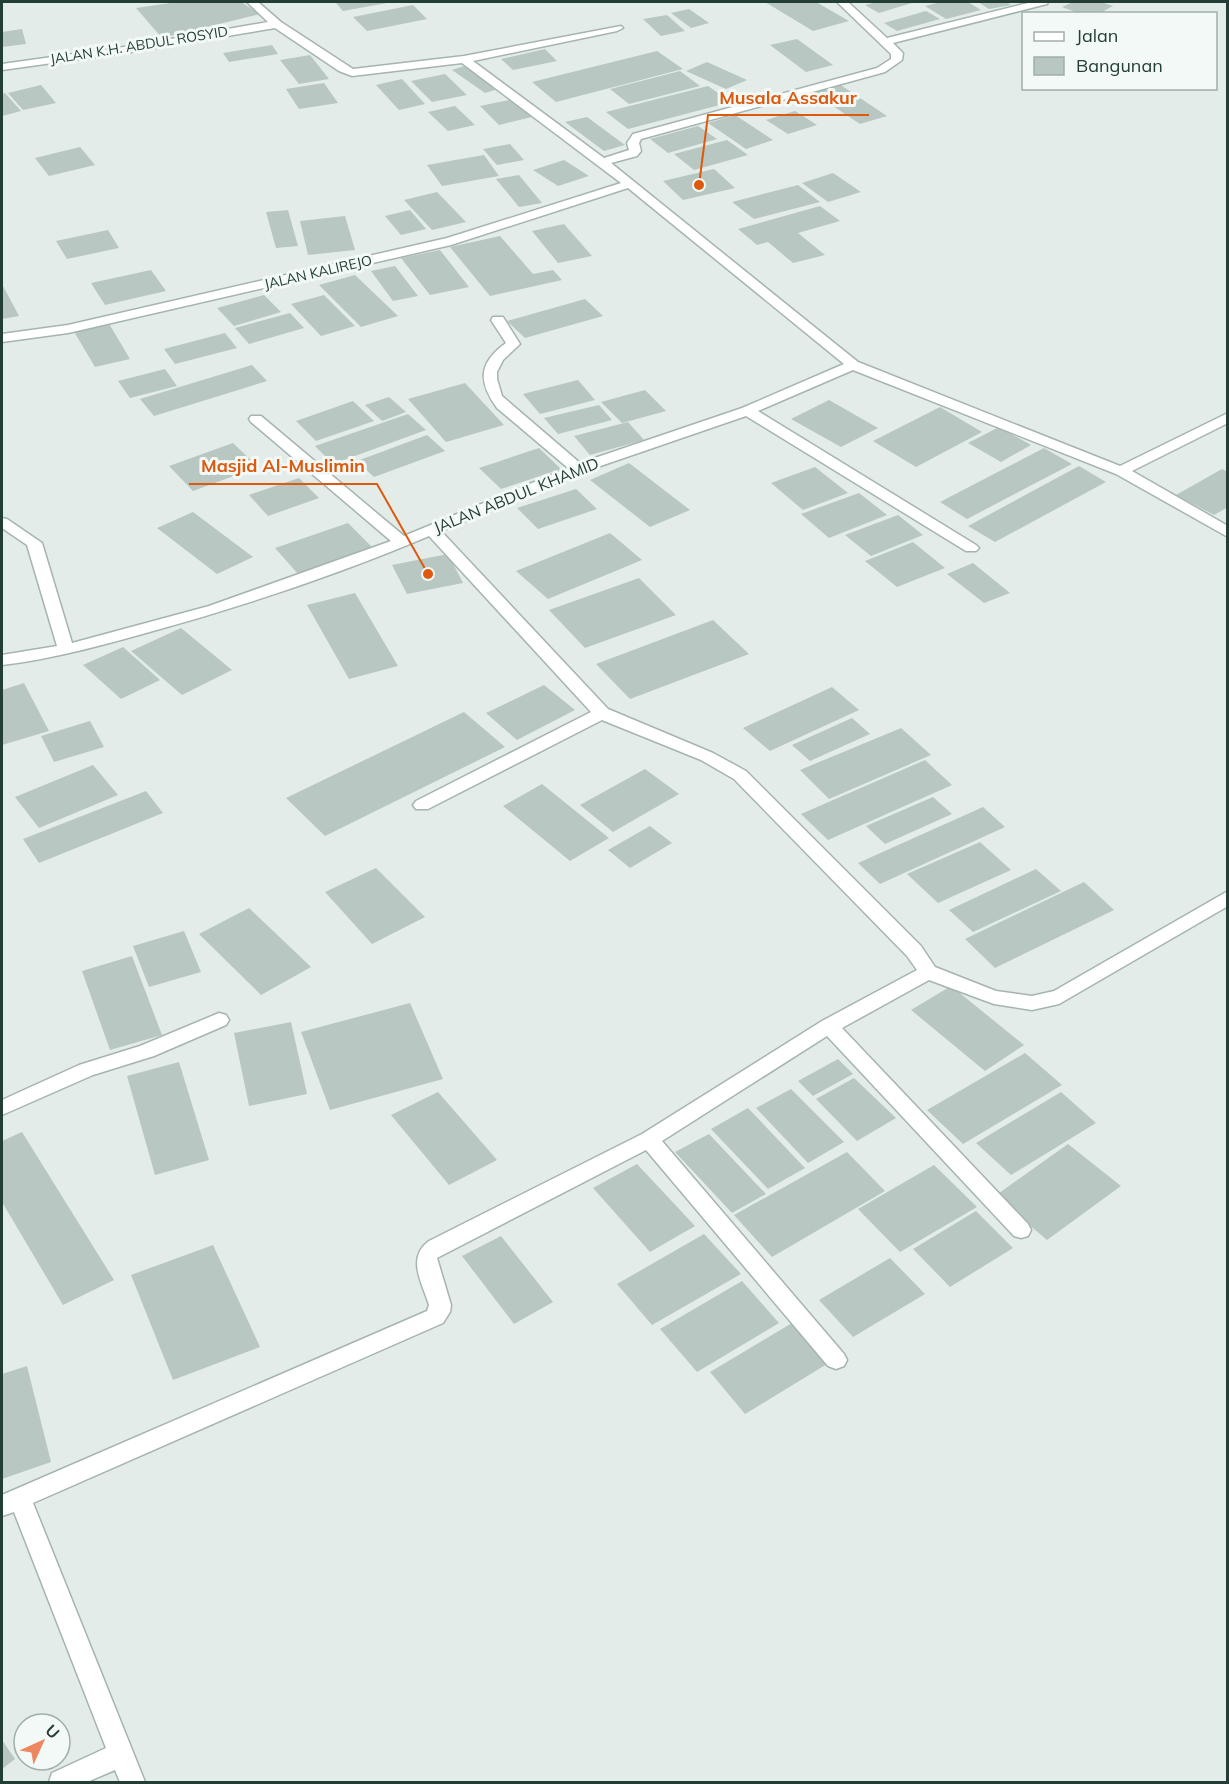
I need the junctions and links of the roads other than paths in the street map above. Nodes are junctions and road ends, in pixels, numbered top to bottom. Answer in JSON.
{"nodes":[{"id":1,"x":252,"y":2,"type":"edge"},
{"id":2,"x":842,"y":2,"type":"edge"},
{"id":3,"x":1043,"y":2,"type":"edge"},
{"id":4,"x":277,"y":24,"type":"junction"},
{"id":5,"x":617,"y":28,"type":"dead end"},
{"id":6,"x":886,"y":41,"type":"junction"},
{"id":7,"x":464,"y":58,"type":"junction"},
{"id":8,"x":2,"y":67,"type":"edge"},
{"id":9,"x":602,"y":162,"type":"junction"},
{"id":10,"x":629,"y":184,"type":"junction"},
{"id":11,"x":498,"y":320,"type":"dead end"},
{"id":12,"x":2,"y":338,"type":"edge"},
{"id":13,"x":853,"y":365,"type":"junction"},
{"id":14,"x":747,"y":411,"type":"junction"},
{"id":15,"x":1227,"y":417,"type":"edge"},
{"id":16,"x":256,"y":419,"type":"dead end"},
{"id":17,"x":578,"y":469,"type":"junction"},
{"id":18,"x":1121,"y":471,"type":"junction"},
{"id":19,"x":2,"y":522,"type":"edge"},
{"id":20,"x":431,"y":529,"type":"junction"},
{"id":21,"x":1227,"y":533,"type":"edge"},
{"id":22,"x":402,"y":542,"type":"junction"},
{"id":23,"x":971,"y":548,"type":"dead end"},
{"id":24,"x":66,"y":650,"type":"junction"},
{"id":25,"x":2,"y":660,"type":"edge"},
{"id":26,"x":602,"y":713,"type":"junction"},
{"id":27,"x":422,"y":805,"type":"dead end"},
{"id":28,"x":1227,"y":897,"type":"edge"},
{"id":29,"x":927,"y":972,"type":"junction"},
{"id":30,"x":219,"y":1020,"type":"dead end"},
{"id":31,"x":829,"y":1026,"type":"junction"},
{"id":32,"x":2,"y":1108,"type":"edge"},
{"id":33,"x":649,"y":1139,"type":"junction"},
{"id":34,"x":1021,"y":1230,"type":"dead end"},
{"id":35,"x":836,"y":1360,"type":"dead end"},
{"id":36,"x":11,"y":1503,"type":"edge"},
{"id":37,"x":121,"y":1754,"type":"junction"},
{"id":38,"x":61,"y":1782,"type":"edge"},
{"id":39,"x":132,"y":1782,"type":"edge"}],
"edges":[{"from":1,"to":4,"type":"street"},
{"from":2,"to":6,"type":"street"},
{"from":3,"to":6,"type":"street"},
{"from":4,"to":7,"type":"street"},
{"from":4,"to":8,"type":"street","name":"JALAN K.H. ABDUL ROSYID"},
{"from":5,"to":7,"type":"street"},
{"from":6,"to":9,"type":"street"},
{"from":7,"to":9,"type":"street"},
{"from":9,"to":10,"type":"street"},
{"from":10,"to":12,"type":"street","name":"JALAN KALIREJO"},
{"from":10,"to":13,"type":"street"},
{"from":11,"to":17,"type":"street"},
{"from":13,"to":14,"type":"street","name":"JALAN ABDUL KHAMID"},
{"from":13,"to":18,"type":"street"},
{"from":14,"to":17,"type":"street","name":"JALAN ABDUL KHAMID"},
{"from":14,"to":23,"type":"street"},
{"from":15,"to":18,"type":"street"},
{"from":16,"to":22,"type":"street"},
{"from":17,"to":20,"type":"street","name":"JALAN ABDUL KHAMID"},
{"from":18,"to":21,"type":"street"},
{"from":19,"to":24,"type":"street"},
{"from":20,"to":22,"type":"street","name":"JALAN ABDUL KHAMID"},
{"from":20,"to":26,"type":"street"},
{"from":22,"to":24,"type":"street","name":"JALAN ABDUL KHAMID"},
{"from":24,"to":25,"type":"street","name":"JALAN ABDUL KHAMID"},
{"from":26,"to":27,"type":"street"},
{"from":26,"to":29,"type":"street"},
{"from":28,"to":29,"type":"street"},
{"from":29,"to":31,"type":"street"},
{"from":30,"to":32,"type":"street"},
{"from":31,"to":33,"type":"street"},
{"from":31,"to":34,"type":"street"},
{"from":33,"to":35,"type":"street"},
{"from":33,"to":36,"type":"street"},
{"from":36,"to":37,"type":"street"},
{"from":37,"to":38,"type":"street"},
{"from":37,"to":39,"type":"street"}]}
